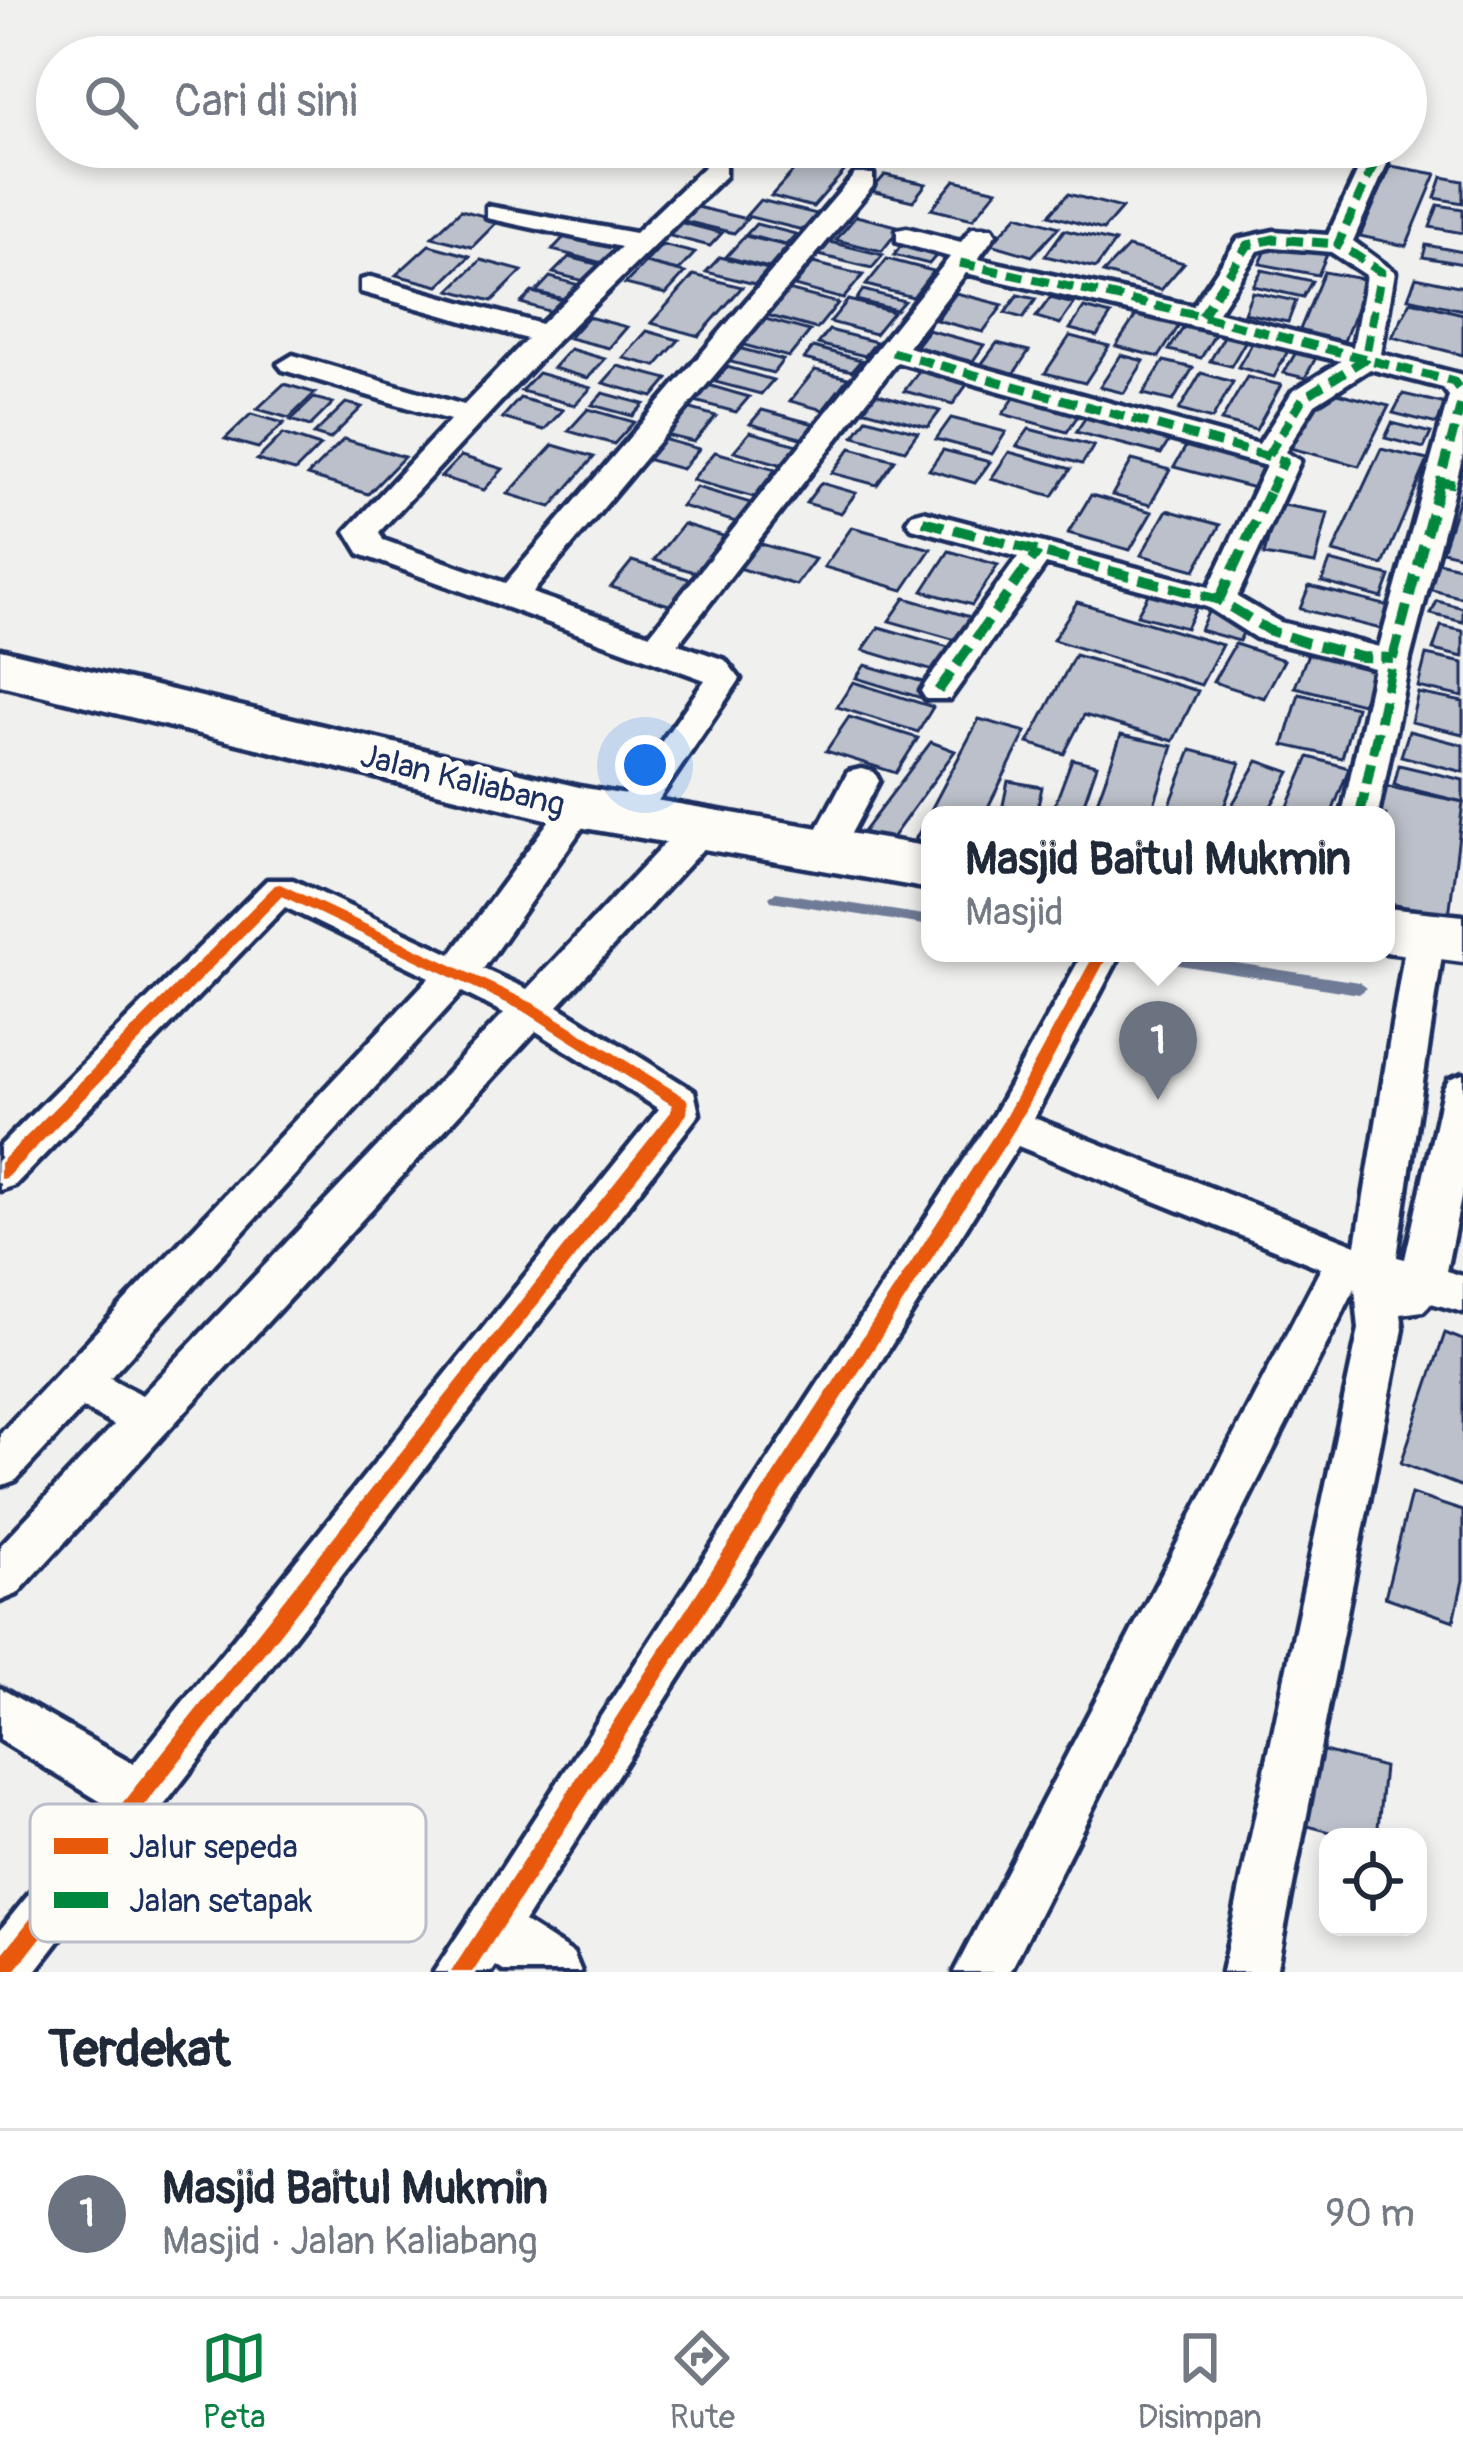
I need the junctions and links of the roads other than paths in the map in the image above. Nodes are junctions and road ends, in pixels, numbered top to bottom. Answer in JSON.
{"nodes":[{"id":1,"x":1372,"y":168,"type":"edge"},
{"id":2,"x":716,"y":170,"type":"dead end"},
{"id":3,"x":864,"y":180,"type":"dead end"},
{"id":4,"x":497,"y":212,"type":"dead end"},
{"id":5,"x":907,"y":236,"type":"dead end"},
{"id":6,"x":640,"y":243,"type":"junction"},
{"id":7,"x":1338,"y":244,"type":"junction"},
{"id":8,"x":970,"y":250,"type":"junction"},
{"id":9,"x":371,"y":286,"type":"dead end"},
{"id":10,"x":1201,"y":316,"type":"junction"},
{"id":11,"x":547,"y":335,"type":"junction"},
{"id":12,"x":892,"y":352,"type":"junction"},
{"id":13,"x":1365,"y":359,"type":"junction"},
{"id":14,"x":293,"y":364,"type":"dead end"},
{"id":15,"x":1463,"y":396,"type":"edge"},
{"id":16,"x":470,"y":416,"type":"junction"},
{"id":17,"x":1268,"y":455,"type":"junction"},
{"id":18,"x":1450,"y":483,"type":"edge"},
{"id":19,"x":923,"y":521,"type":"dead end"},
{"id":20,"x":1038,"y":551,"type":"junction"},
{"id":21,"x":510,"y":598,"type":"junction"},
{"id":22,"x":1219,"y":600,"type":"junction"},
{"id":23,"x":656,"y":649,"type":"junction"},
{"id":24,"x":1393,"y":658,"type":"junction"},
{"id":25,"x":0,"y":667,"type":"edge"},
{"id":26,"x":938,"y":691,"type":"dead end"},
{"id":27,"x":861,"y":781,"type":"dead end"},
{"id":28,"x":1362,"y":806,"type":"edge"},
{"id":29,"x":604,"y":812,"type":"junction"},
{"id":30,"x":700,"y":829,"type":"junction"},
{"id":31,"x":823,"y":852,"type":"junction"},
{"id":32,"x":921,"y":867,"type":"edge"},
{"id":33,"x":1422,"y":959,"type":"edge"},
{"id":34,"x":1097,"y":962,"type":"edge"},
{"id":35,"x":457,"y":971,"type":"junction"},
{"id":36,"x":532,"y":1009,"type":"junction"},
{"id":37,"x":1463,"y":1090,"type":"edge"},
{"id":38,"x":1009,"y":1125,"type":"junction"},
{"id":39,"x":0,"y":1173,"type":"edge"},
{"id":40,"x":1360,"y":1264,"type":"junction"},
{"id":41,"x":1422,"y":1282,"type":"junction"},
{"id":42,"x":1463,"y":1294,"type":"edge"},
{"id":43,"x":1381,"y":1329,"type":"junction"},
{"id":44,"x":78,"y":1382,"type":"junction"},
{"id":45,"x":147,"y":1421,"type":"junction"},
{"id":46,"x":0,"y":1466,"type":"edge"},
{"id":47,"x":0,"y":1580,"type":"edge"},
{"id":48,"x":0,"y":1712,"type":"edge"},
{"id":49,"x":142,"y":1798,"type":"junction"},
{"id":50,"x":137,"y":1804,"type":"edge"},
{"id":51,"x":30,"y":1936,"type":"edge"},
{"id":52,"x":474,"y":1951,"type":"edge"},
{"id":53,"x":1,"y":1972,"type":"edge"},
{"id":54,"x":554,"y":1972,"type":"edge"},
{"id":55,"x":981,"y":1972,"type":"edge"},
{"id":56,"x":1249,"y":1972,"type":"edge"}],
"edges":[{"from":1,"to":7,"type":"street"},
{"from":2,"to":6,"type":"street"},
{"from":3,"to":21,"type":"street"},
{"from":4,"to":6,"type":"street"},
{"from":5,"to":8,"type":"street"},
{"from":6,"to":11,"type":"street"},
{"from":7,"to":10,"type":"street"},
{"from":7,"to":13,"type":"street"},
{"from":8,"to":10,"type":"street"},
{"from":8,"to":12,"type":"street"},
{"from":9,"to":11,"type":"street"},
{"from":10,"to":13,"type":"street"},
{"from":11,"to":16,"type":"street"},
{"from":12,"to":17,"type":"street"},
{"from":12,"to":23,"type":"street"},
{"from":13,"to":15,"type":"street"},
{"from":13,"to":17,"type":"street"},
{"from":14,"to":16,"type":"street"},
{"from":15,"to":18,"type":"street"},
{"from":16,"to":21,"type":"street"},
{"from":17,"to":22,"type":"street"},
{"from":18,"to":24,"type":"street"},
{"from":19,"to":20,"type":"street"},
{"from":20,"to":22,"type":"street"},
{"from":20,"to":26,"type":"street"},
{"from":21,"to":23,"type":"street"},
{"from":22,"to":24,"type":"street"},
{"from":23,"to":29,"type":"street"},
{"from":24,"to":28,"type":"street"},
{"from":25,"to":29,"type":"main road","name":"Jalan Kaliabang"},
{"from":27,"to":31,"type":"street"},
{"from":29,"to":30,"type":"main road","name":"Jalan Kaliabang"},
{"from":29,"to":35,"type":"street"},
{"from":30,"to":31,"type":"main road","name":"Jalan Kaliabang"},
{"from":30,"to":36,"type":"street"},
{"from":31,"to":32,"type":"main road","name":"Jalan Kaliabang"},
{"from":33,"to":40,"type":"street"},
{"from":34,"to":38,"type":"street"},
{"from":35,"to":36,"type":"street"},
{"from":35,"to":39,"type":"street"},
{"from":35,"to":44,"type":"street"},
{"from":36,"to":45,"type":"street"},
{"from":36,"to":49,"type":"street"},
{"from":37,"to":41,"type":"street"},
{"from":38,"to":40,"type":"street"},
{"from":38,"to":52,"type":"street"},
{"from":40,"to":41,"type":"street"},
{"from":40,"to":43,"type":"street"},
{"from":40,"to":55,"type":"street"},
{"from":41,"to":42,"type":"street"},
{"from":41,"to":43,"type":"street"},
{"from":43,"to":56,"type":"street"},
{"from":44,"to":45,"type":"street"},
{"from":44,"to":46,"type":"street"},
{"from":45,"to":47,"type":"street"},
{"from":48,"to":49,"type":"street"},
{"from":49,"to":50,"type":"street"},
{"from":51,"to":53,"type":"street"},
{"from":52,"to":54,"type":"street"}]}
